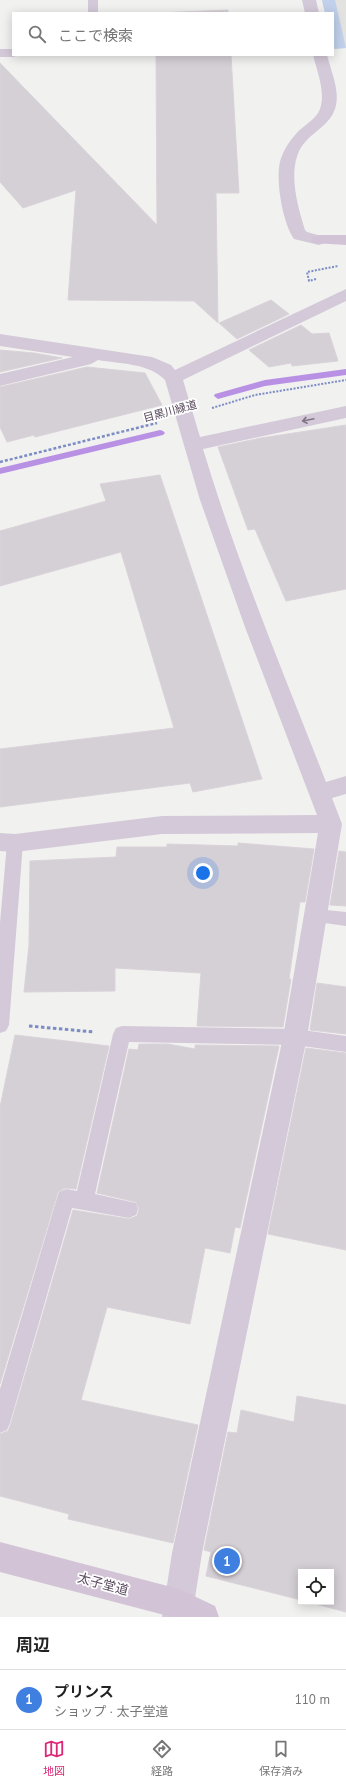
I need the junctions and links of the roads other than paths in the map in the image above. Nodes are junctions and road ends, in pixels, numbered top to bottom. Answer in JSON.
{"nodes":[{"id":1,"x":93,"y":0,"type":"edge"},
{"id":2,"x":309,"y":0,"type":"edge"},
{"id":3,"x":93,"y":12,"type":"edge"},
{"id":4,"x":312,"y":12,"type":"edge"},
{"id":5,"x":12,"y":53,"type":"edge"},
{"id":6,"x":0,"y":54,"type":"edge"},
{"id":7,"x":320,"y":56,"type":"edge"},
{"id":8,"x":346,"y":240,"type":"edge"},
{"id":9,"x":346,"y":294,"type":"edge"},
{"id":10,"x":0,"y":340,"type":"edge"},
{"id":11,"x":102,"y":355,"type":"junction"},
{"id":12,"x":173,"y":378,"type":"junction"},
{"id":13,"x":0,"y":380,"type":"edge"},
{"id":14,"x":346,"y":412,"type":"edge"},
{"id":15,"x":192,"y":445,"type":"junction"},
{"id":16,"x":346,"y":785,"type":"edge"},
{"id":17,"x":318,"y":793,"type":"junction"},
{"id":18,"x":331,"y":824,"type":"junction"},
{"id":19,"x":7,"y":842,"type":"edge"},
{"id":20,"x":316,"y":916,"type":"junction"},
{"id":21,"x":346,"y":919,"type":"edge"},
{"id":22,"x":0,"y":1024,"type":"edge"},
{"id":23,"x":295,"y":1037,"type":"junction"},
{"id":24,"x":346,"y":1044,"type":"edge"},
{"id":25,"x":84,"y":1202,"type":"junction"},
{"id":26,"x":129,"y":1209,"type":"dead end"},
{"id":27,"x":0,"y":1423,"type":"edge"},
{"id":28,"x":0,"y":1557,"type":"edge"},
{"id":29,"x":178,"y":1610,"type":"edge"},
{"id":30,"x":204,"y":1617,"type":"edge"}],
"edges":[{"from":1,"to":3,"type":"lane"},
{"from":2,"to":4,"type":"street"},
{"from":5,"to":6,"type":"street"},
{"from":7,"to":8,"type":"street"},
{"from":9,"to":12,"type":"street"},
{"from":10,"to":11,"type":"street"},
{"from":11,"to":12,"type":"street"},
{"from":11,"to":13,"type":"street"},
{"from":12,"to":15,"type":"street"},
{"from":14,"to":15,"type":"street","one_way":true},
{"from":15,"to":17,"type":"street"},
{"from":16,"to":17,"type":"street"},
{"from":17,"to":18,"type":"street"},
{"from":18,"to":19,"type":"street"},
{"from":18,"to":20,"type":"street"},
{"from":19,"to":22,"type":"lane"},
{"from":20,"to":21,"type":"lane"},
{"from":20,"to":23,"type":"street"},
{"from":23,"to":24,"type":"lane"},
{"from":23,"to":25,"type":"lane"},
{"from":23,"to":29,"type":"street"},
{"from":25,"to":26,"type":"lane"},
{"from":25,"to":27,"type":"lane"},
{"from":28,"to":29,"type":"street","name":"太子堂道"},
{"from":29,"to":30,"type":"street","name":"太子堂道"}]}
